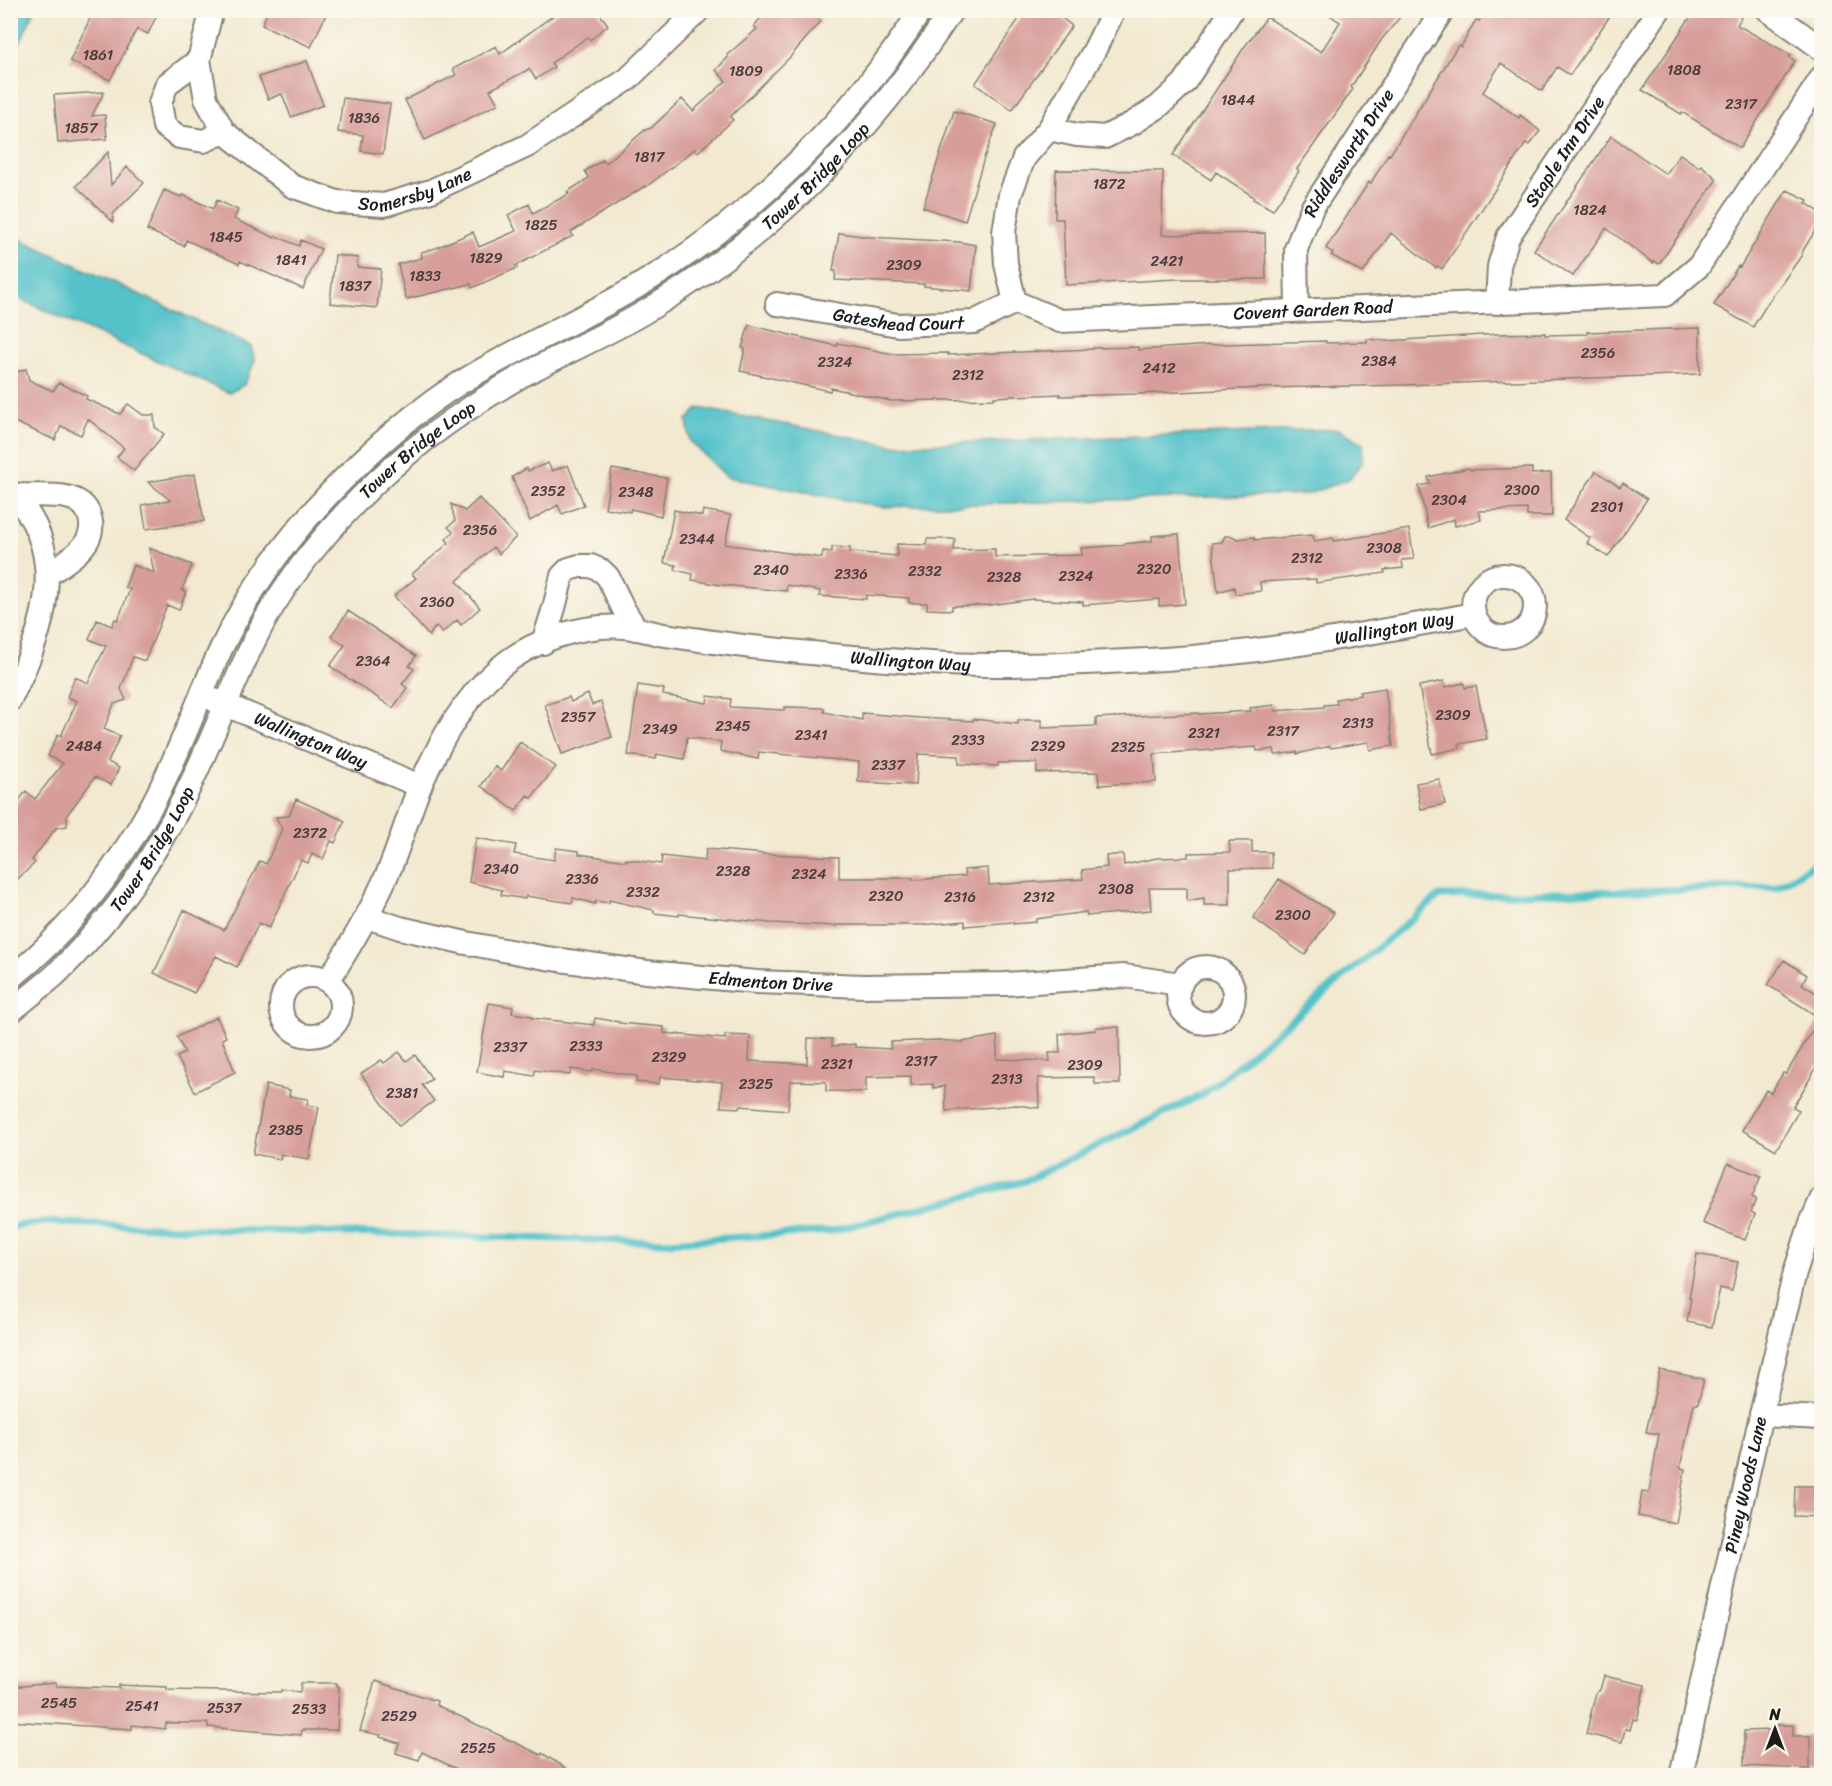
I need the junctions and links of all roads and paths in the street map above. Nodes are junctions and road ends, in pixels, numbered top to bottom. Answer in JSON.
{"nodes":[{"id":1,"x":212,"y":10,"type":"edge"},
{"id":2,"x":699,"y":10,"type":"edge"},
{"id":3,"x":921,"y":10,"type":"edge"},
{"id":4,"x":952,"y":10,"type":"edge"},
{"id":5,"x":1114,"y":10,"type":"edge"},
{"id":6,"x":1232,"y":10,"type":"edge"},
{"id":7,"x":1443,"y":10,"type":"edge"},
{"id":8,"x":1659,"y":10,"type":"edge"},
{"id":9,"x":1768,"y":10,"type":"edge"},
{"id":10,"x":1821,"y":49,"type":"edge"},
{"id":11,"x":199,"y":60,"type":"junction"},
{"id":12,"x":1821,"y":77,"type":"edge"},
{"id":13,"x":1050,"y":129,"type":"junction"},
{"id":14,"x":224,"y":132,"type":"junction"},
{"id":15,"x":1015,"y":302,"type":"junction"},
{"id":16,"x":1497,"y":303,"type":"junction"},
{"id":17,"x":777,"y":304,"type":"dead end"},
{"id":18,"x":1297,"y":310,"type":"junction"},
{"id":19,"x":13,"y":493,"type":"edge"},
{"id":20,"x":47,"y":575,"type":"junction"},
{"id":21,"x":1474,"y":614,"type":"dead end"},
{"id":22,"x":636,"y":629,"type":"junction"},
{"id":23,"x":543,"y":643,"type":"junction"},
{"id":24,"x":202,"y":694,"type":"junction"},
{"id":25,"x":10,"y":700,"type":"edge"},
{"id":26,"x":226,"y":705,"type":"junction"},
{"id":27,"x":420,"y":786,"type":"junction"},
{"id":28,"x":367,"y":917,"type":"junction"},
{"id":29,"x":10,"y":979,"type":"edge"},
{"id":30,"x":328,"y":981,"type":"dead end"},
{"id":31,"x":1181,"y":984,"type":"dead end"},
{"id":32,"x":10,"y":1012,"type":"edge"},
{"id":33,"x":1821,"y":1198,"type":"edge"},
{"id":34,"x":1761,"y":1414,"type":"junction"},
{"id":35,"x":1821,"y":1418,"type":"edge"},
{"id":36,"x":1681,"y":1776,"type":"edge"}],
"edges":[{"from":1,"to":11,"type":"street","name":"Somersby Lane"},
{"from":2,"to":14,"type":"street","name":"Somersby Lane"},
{"from":3,"to":24,"type":"street","name":"Tower Bridge Loop"},
{"from":4,"to":26,"type":"street","name":"Tower Bridge Loop"},
{"from":5,"to":13,"type":"street"},
{"from":6,"to":13,"type":"street"},
{"from":7,"to":18,"type":"street","name":"Riddlesworth Drive"},
{"from":8,"to":16,"type":"street","name":"Staple Inn Drive"},
{"from":9,"to":10,"type":"street"},
{"from":11,"to":14,"type":"street","name":"Somersby Lane"},
{"from":11,"to":14,"type":"street"},
{"from":12,"to":16,"type":"street","name":"Covent Garden Road"},
{"from":13,"to":15,"type":"street"},
{"from":15,"to":17,"type":"street","name":"Gateshead Court"},
{"from":15,"to":18,"type":"street","name":"Covent Garden Road"},
{"from":16,"to":18,"type":"street","name":"Covent Garden Road"},
{"from":19,"to":20,"type":"street"},
{"from":19,"to":20,"type":"street"},
{"from":20,"to":25,"type":"street"},
{"from":21,"to":22,"type":"street","name":"Wallington Way"},
{"from":22,"to":23,"type":"street","name":"Wallington Way"},
{"from":22,"to":23,"type":"street"},
{"from":23,"to":27,"type":"street","name":"Wallington Way"},
{"from":24,"to":26,"type":"street","name":"Wallington Way"},
{"from":24,"to":29,"type":"street","name":"Tower Bridge Loop"},
{"from":26,"to":27,"type":"street","name":"Wallington Way"},
{"from":26,"to":32,"type":"street","name":"Tower Bridge Loop"},
{"from":27,"to":28,"type":"street","name":"Wallington Way"},
{"from":28,"to":30,"type":"street","name":"Wallington Way"},
{"from":28,"to":31,"type":"street","name":"Edmenton Drive"},
{"from":33,"to":34,"type":"street","name":"Piney Woods Lane"},
{"from":34,"to":35,"type":"street"},
{"from":34,"to":36,"type":"street","name":"Piney Woods Lane"}]}
